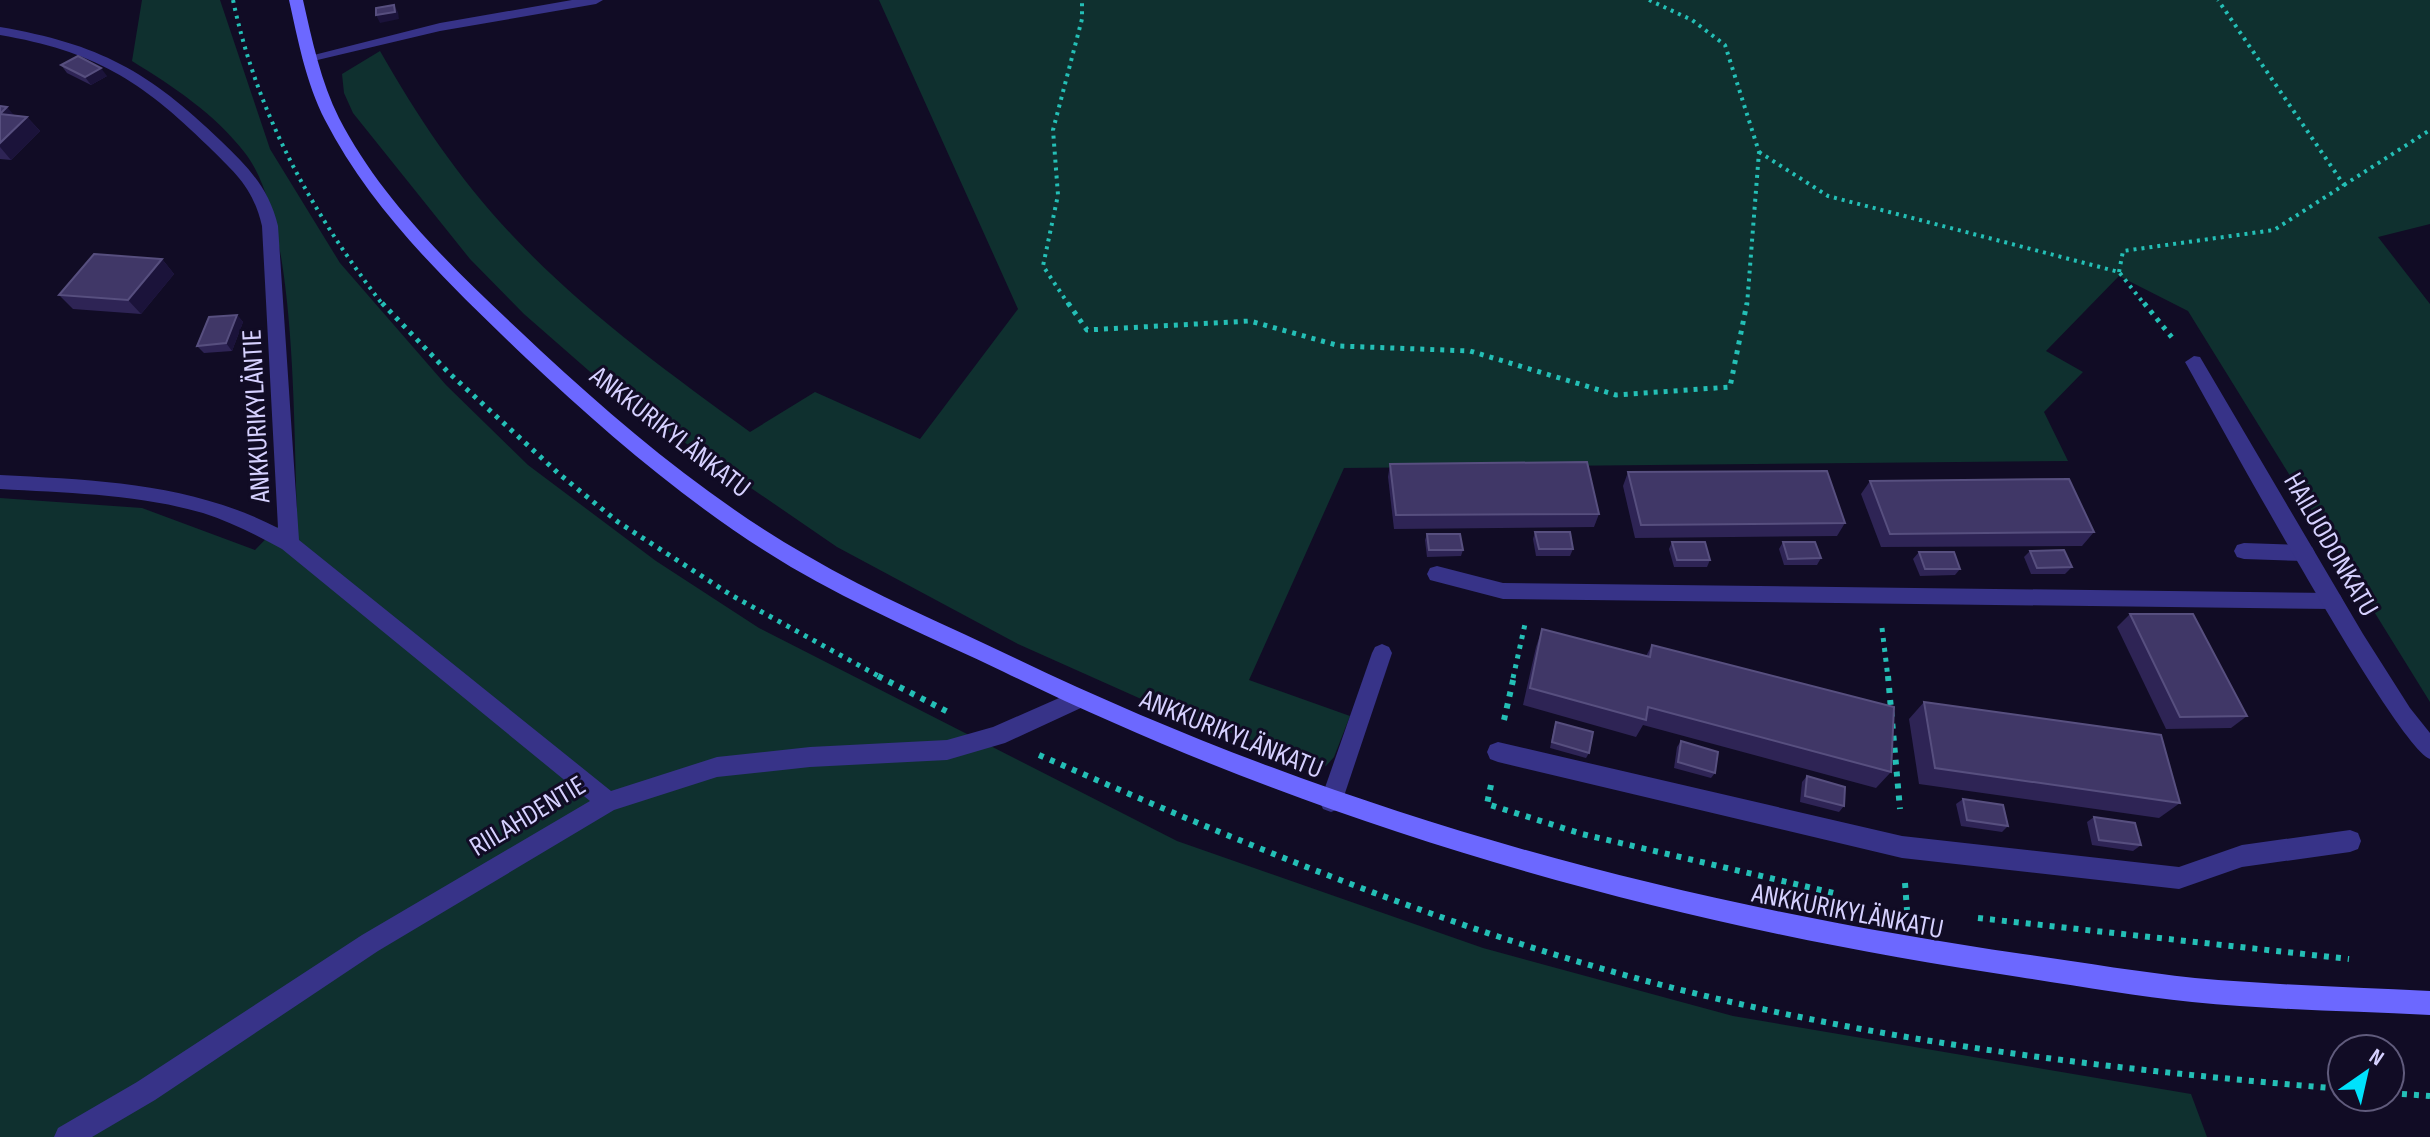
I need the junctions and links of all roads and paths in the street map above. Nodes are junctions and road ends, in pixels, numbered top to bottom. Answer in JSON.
{"nodes":[{"id":1,"x":296,"y":0,"type":"edge"},
{"id":2,"x":596,"y":0,"type":"edge"},
{"id":3,"x":1082,"y":0,"type":"edge"},
{"id":4,"x":1649,"y":0,"type":"edge"},
{"id":5,"x":2218,"y":0,"type":"edge"},
{"id":6,"x":0,"y":31,"type":"edge"},
{"id":7,"x":309,"y":58,"type":"junction"},
{"id":8,"x":2430,"y":130,"type":"edge"},
{"id":9,"x":1759,"y":152,"type":"junction"},
{"id":10,"x":2344,"y":185,"type":"junction"},
{"id":11,"x":2119,"y":272,"type":"junction"},
{"id":12,"x":2194,"y":362,"type":"joint"},
{"id":13,"x":0,"y":482,"type":"edge"},
{"id":14,"x":289,"y":543,"type":"junction"},
{"id":15,"x":2244,"y":551,"type":"dead end"},
{"id":16,"x":2305,"y":553,"type":"junction"},
{"id":17,"x":1437,"y":574,"type":"dead end"},
{"id":18,"x":1878,"y":595,"type":"junction"},
{"id":19,"x":2333,"y":601,"type":"junction"},
{"id":20,"x":1382,"y":653,"type":"dead end"},
{"id":21,"x":1075,"y":700,"type":"junction"},
{"id":22,"x":2430,"y":749,"type":"edge"},
{"id":23,"x":1498,"y":752,"type":"dead end"},
{"id":24,"x":608,"y":802,"type":"junction"},
{"id":25,"x":1331,"y":802,"type":"junction"},
{"id":26,"x":2350,"y":841,"type":"dead end"},
{"id":27,"x":1902,"y":847,"type":"junction"},
{"id":28,"x":1907,"y":910,"type":"dead end"},
{"id":29,"x":2430,"y":1003,"type":"edge"},
{"id":30,"x":2406,"y":1094,"type":"edge"},
{"id":31,"x":2430,"y":1096,"type":"edge"},
{"id":32,"x":67,"y":1137,"type":"edge"}],
"edges":[{"from":1,"to":7,"type":"street","name":"ANKKURIKYLÄNKATU"},
{"from":2,"to":7,"type":"street"},
{"from":3,"to":9,"type":"path"},
{"from":4,"to":9,"type":"path"},
{"from":5,"to":10,"type":"path"},
{"from":6,"to":14,"type":"street","name":"ANKKURIKYLÄNTIE"},
{"from":7,"to":21,"type":"street","name":"ANKKURIKYLÄNKATU"},
{"from":8,"to":10,"type":"path"},
{"from":9,"to":11,"type":"path"},
{"from":10,"to":11,"type":"path"},
{"from":11,"to":12,"type":"path"},
{"from":12,"to":16,"type":"street","name":"HAILUODONKATU"},
{"from":13,"to":14,"type":"street"},
{"from":14,"to":24,"type":"street"},
{"from":15,"to":16,"type":"street"},
{"from":16,"to":19,"type":"street","name":"HAILUODONKATU"},
{"from":17,"to":18,"type":"street"},
{"from":18,"to":19,"type":"street"},
{"from":18,"to":27,"type":"path"},
{"from":19,"to":22,"type":"street","name":"HAILUODONKATU"},
{"from":20,"to":25,"type":"street"},
{"from":21,"to":24,"type":"street","name":"RIILAHDENTIE"},
{"from":21,"to":25,"type":"street","name":"ANKKURIKYLÄNKATU"},
{"from":23,"to":27,"type":"street"},
{"from":24,"to":32,"type":"street","name":"RIILAHDENTIE"},
{"from":25,"to":29,"type":"street","name":"ANKKURIKYLÄNKATU"},
{"from":26,"to":27,"type":"street"},
{"from":27,"to":28,"type":"path"},
{"from":30,"to":31,"type":"path"}]}
